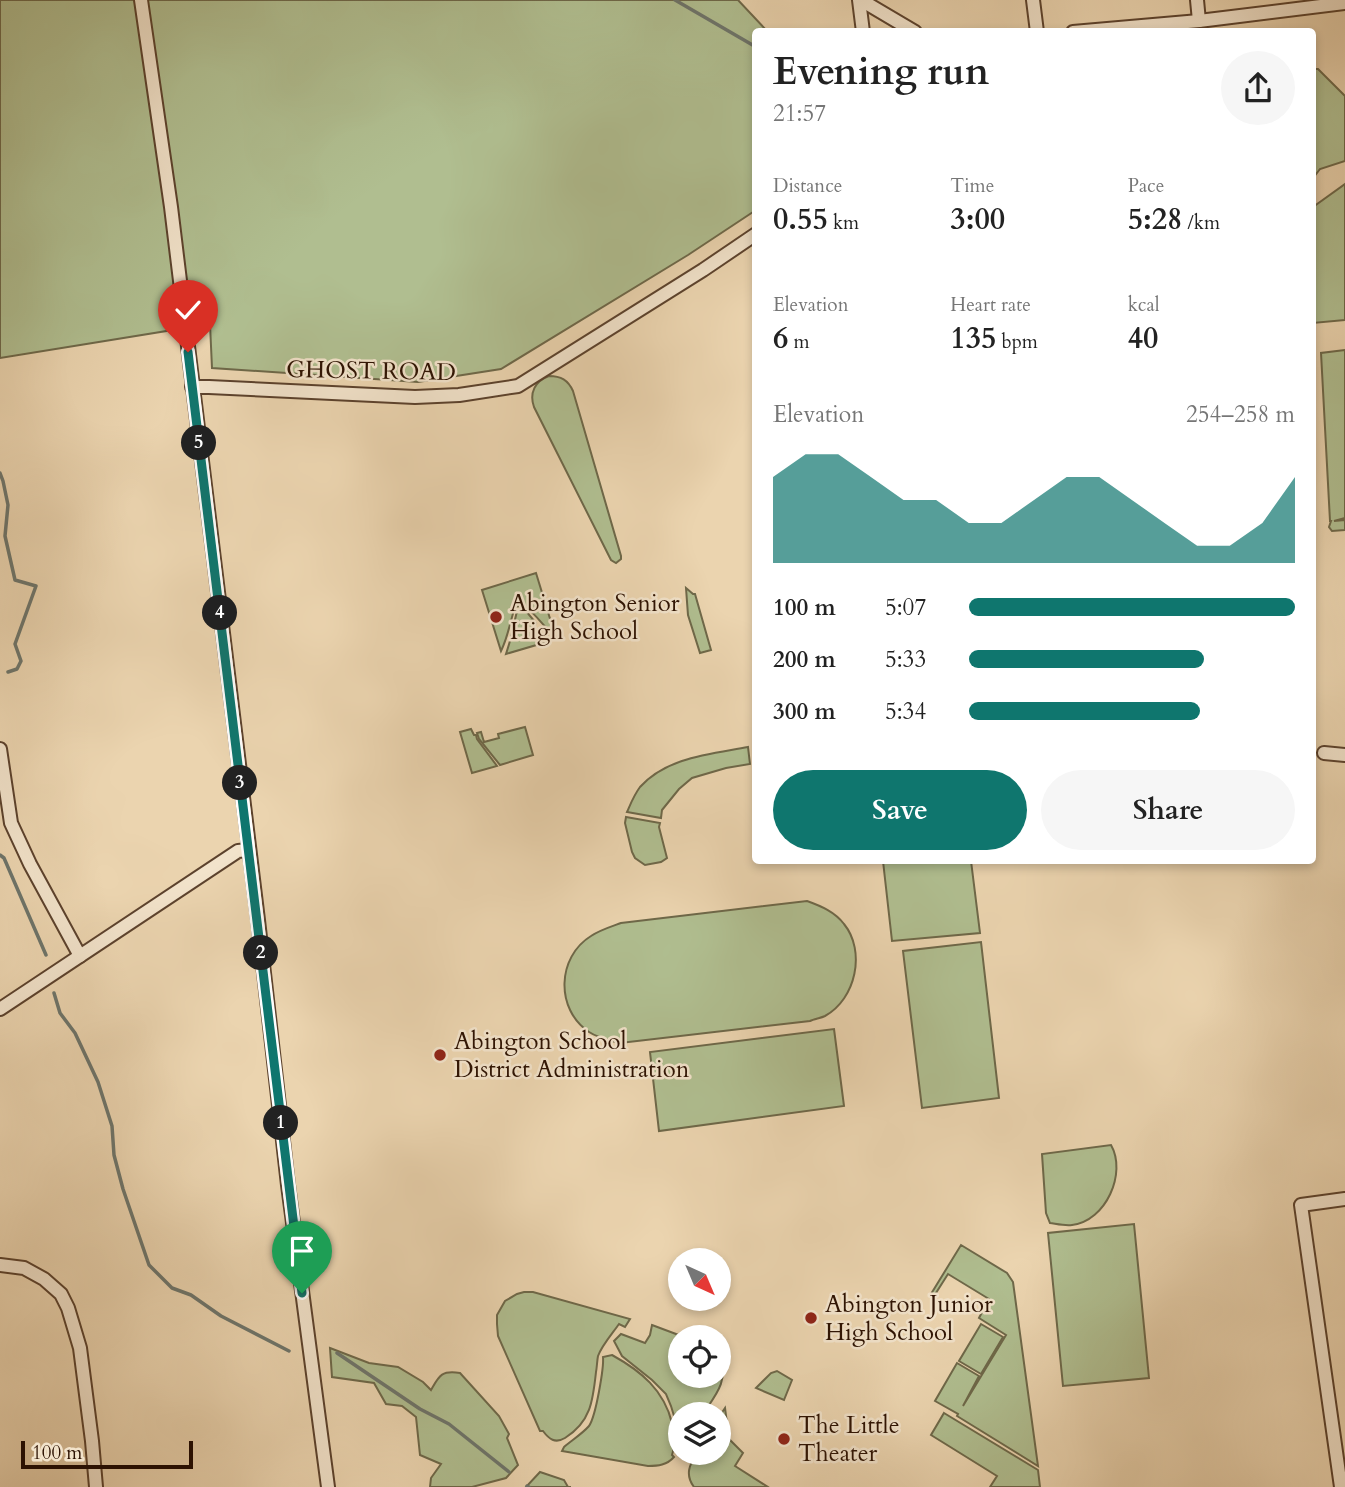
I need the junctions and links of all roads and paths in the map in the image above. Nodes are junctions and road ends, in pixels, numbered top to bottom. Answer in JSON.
{"nodes":[{"id":1,"x":141,"y":0,"type":"edge"},
{"id":2,"x":860,"y":0,"type":"edge"},
{"id":3,"x":1032,"y":0,"type":"edge"},
{"id":4,"x":1197,"y":0,"type":"edge"},
{"id":5,"x":1345,"y":3,"type":"edge"},
{"id":6,"x":1199,"y":21,"type":"junction"},
{"id":7,"x":863,"y":28,"type":"edge"},
{"id":8,"x":908,"y":28,"type":"edge"},
{"id":9,"x":1036,"y":28,"type":"edge"},
{"id":10,"x":1119,"y":28,"type":"edge"},
{"id":11,"x":752,"y":237,"type":"edge"},
{"id":12,"x":192,"y":387,"type":"junction"},
{"id":13,"x":0,"y":749,"type":"edge"},
{"id":14,"x":1324,"y":752,"type":"dead end"},
{"id":15,"x":1345,"y":755,"type":"edge"},
{"id":16,"x":248,"y":850,"type":"junction"},
{"id":17,"x":80,"y":956,"type":"junction"},
{"id":18,"x":0,"y":1009,"type":"edge"},
{"id":19,"x":1345,"y":1199,"type":"edge"},
{"id":20,"x":0,"y":1265,"type":"edge"},
{"id":21,"x":1339,"y":1422,"type":"edge"},
{"id":22,"x":96,"y":1487,"type":"edge"},
{"id":23,"x":328,"y":1487,"type":"edge"},
{"id":24,"x":1341,"y":1487,"type":"edge"}],
"edges":[{"from":1,"to":12,"type":"street"},
{"from":2,"to":7,"type":"street"},
{"from":2,"to":8,"type":"street"},
{"from":3,"to":9,"type":"street"},
{"from":4,"to":6,"type":"street"},
{"from":5,"to":6,"type":"street"},
{"from":6,"to":10,"type":"street"},
{"from":11,"to":12,"type":"street","name":"GHOST ROAD"},
{"from":12,"to":16,"type":"street"},
{"from":13,"to":17,"type":"street"},
{"from":14,"to":15,"type":"street"},
{"from":16,"to":17,"type":"street"},
{"from":16,"to":23,"type":"street"},
{"from":17,"to":18,"type":"street"},
{"from":19,"to":21,"type":"street"},
{"from":20,"to":22,"type":"street"},
{"from":21,"to":24,"type":"street"}]}
